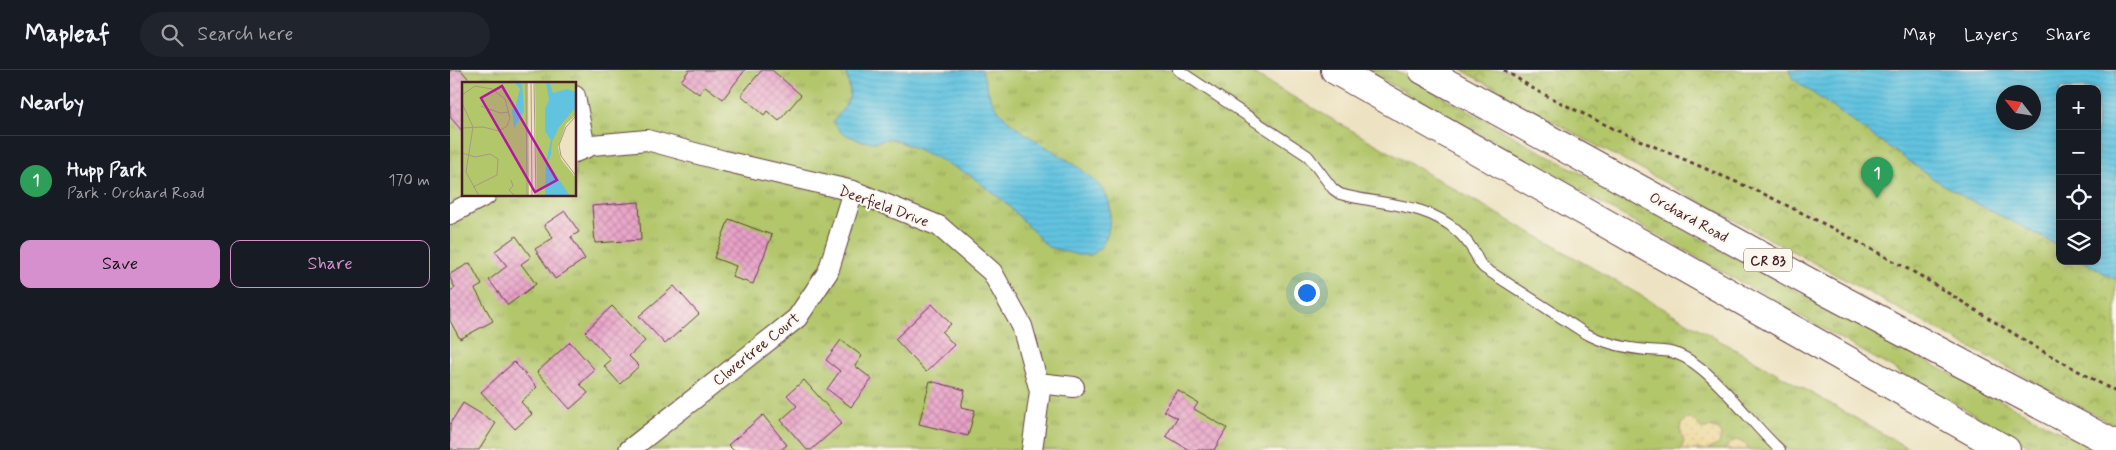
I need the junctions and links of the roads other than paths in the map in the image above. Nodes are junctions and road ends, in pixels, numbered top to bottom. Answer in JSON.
{"nodes":[{"id":1,"x":1178,"y":70,"type":"edge"},
{"id":2,"x":1336,"y":70,"type":"edge"},
{"id":3,"x":1423,"y":70,"type":"edge"},
{"id":4,"x":576,"y":114,"type":"edge"},
{"id":5,"x":580,"y":150,"type":"edge"},
{"id":6,"x":853,"y":191,"type":"junction"},
{"id":7,"x":484,"y":196,"type":"edge"},
{"id":8,"x":450,"y":214,"type":"edge"},
{"id":9,"x":1038,"y":383,"type":"junction"},
{"id":10,"x":1074,"y":387,"type":"dead end"},
{"id":11,"x":2116,"y":445,"type":"edge"},
{"id":12,"x":629,"y":450,"type":"edge"},
{"id":13,"x":1032,"y":450,"type":"edge"},
{"id":14,"x":1780,"y":450,"type":"edge"},
{"id":15,"x":2006,"y":450,"type":"edge"}],
"edges":[{"from":1,"to":14,"type":"lane"},
{"from":2,"to":15,"type":"main road"},
{"from":3,"to":11,"type":"main road","name":"Orchard Road","number":"CR 83"},
{"from":4,"to":5,"type":"street","name":"Deerfield Drive"},
{"from":5,"to":6,"type":"street","name":"Deerfield Drive"},
{"from":6,"to":9,"type":"street","name":"Deerfield Drive"},
{"from":6,"to":12,"type":"street","name":"Clovertree Court"},
{"from":7,"to":8,"type":"street"},
{"from":9,"to":10,"type":"street"},
{"from":9,"to":13,"type":"street","name":"Deerfield Drive"}]}
